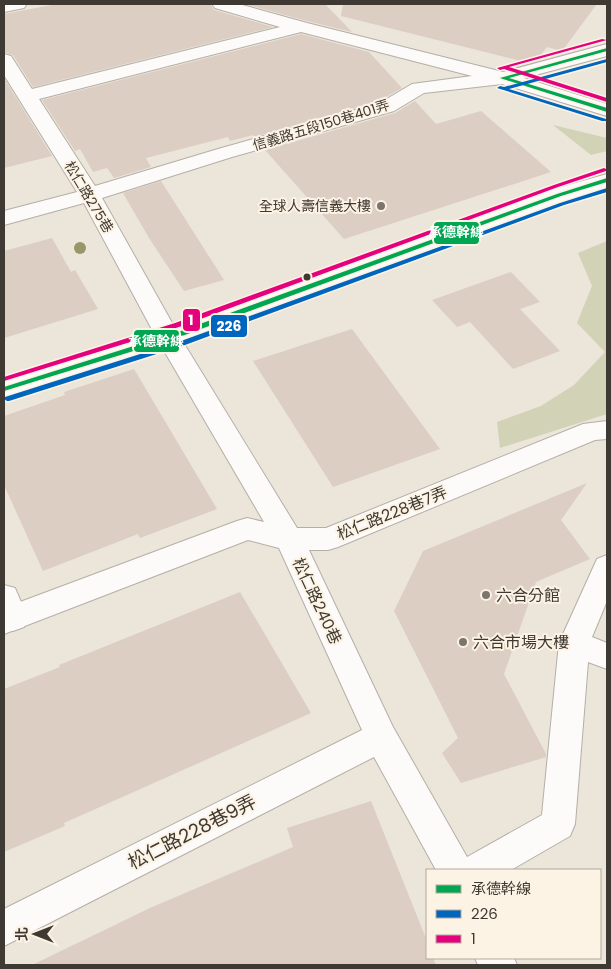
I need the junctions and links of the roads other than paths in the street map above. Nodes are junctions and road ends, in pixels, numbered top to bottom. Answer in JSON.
{"nodes":[{"id":1,"x":18,"y":4,"type":"edge"},
{"id":2,"x":221,"y":4,"type":"edge"},
{"id":3,"x":4,"y":7,"type":"edge"},
{"id":4,"x":301,"y":27,"type":"junction"},
{"id":5,"x":607,"y":50,"type":"edge"},
{"id":6,"x":4,"y":60,"type":"edge"},
{"id":7,"x":503,"y":78,"type":"junction"},
{"id":8,"x":27,"y":96,"type":"junction"},
{"id":9,"x":607,"y":110,"type":"edge"},
{"id":10,"x":607,"y":180,"type":"edge"},
{"id":11,"x":90,"y":196,"type":"junction"},
{"id":12,"x":4,"y":218,"type":"edge"},
{"id":13,"x":168,"y":337,"type":"junction"},
{"id":14,"x":4,"y":389,"type":"edge"},
{"id":15,"x":607,"y":430,"type":"edge"},
{"id":16,"x":289,"y":539,"type":"junction"},
{"id":17,"x":607,"y":567,"type":"edge"},
{"id":18,"x":7,"y":612,"type":"edge"},
{"id":19,"x":574,"y":643,"type":"junction"},
{"id":20,"x":607,"y":656,"type":"edge"},
{"id":21,"x":380,"y":737,"type":"junction"},
{"id":22,"x":454,"y":869,"type":"edge"},
{"id":23,"x":480,"y":869,"type":"edge"},
{"id":24,"x":4,"y":928,"type":"edge"}],
"edges":[{"from":1,"to":3,"type":"street"},
{"from":2,"to":4,"type":"street"},
{"from":4,"to":7,"type":"street"},
{"from":4,"to":8,"type":"street"},
{"from":5,"to":7,"type":"street","name":"信義路五段150巷401弄"},
{"from":6,"to":8,"type":"street","name":"松仁路275巷"},
{"from":7,"to":9,"type":"street"},
{"from":7,"to":11,"type":"street","name":"信義路五段150巷401弄"},
{"from":8,"to":11,"type":"street","name":"松仁路275巷"},
{"from":10,"to":13,"type":"street"},
{"from":11,"to":12,"type":"street","name":"信義路五段150巷401弄"},
{"from":11,"to":13,"type":"street","name":"松仁路275巷"},
{"from":13,"to":14,"type":"street"},
{"from":13,"to":16,"type":"street","name":"松仁路240巷"},
{"from":15,"to":16,"type":"street","name":"松仁路228巷7弄"},
{"from":16,"to":18,"type":"street","name":"松仁路228巷7弄"},
{"from":16,"to":21,"type":"street","name":"松仁路240巷"},
{"from":17,"to":19,"type":"street"},
{"from":19,"to":20,"type":"street"},
{"from":19,"to":23,"type":"street"},
{"from":21,"to":22,"type":"street","name":"松仁路240巷"},
{"from":21,"to":24,"type":"street","name":"松仁路228巷9弄"}]}
